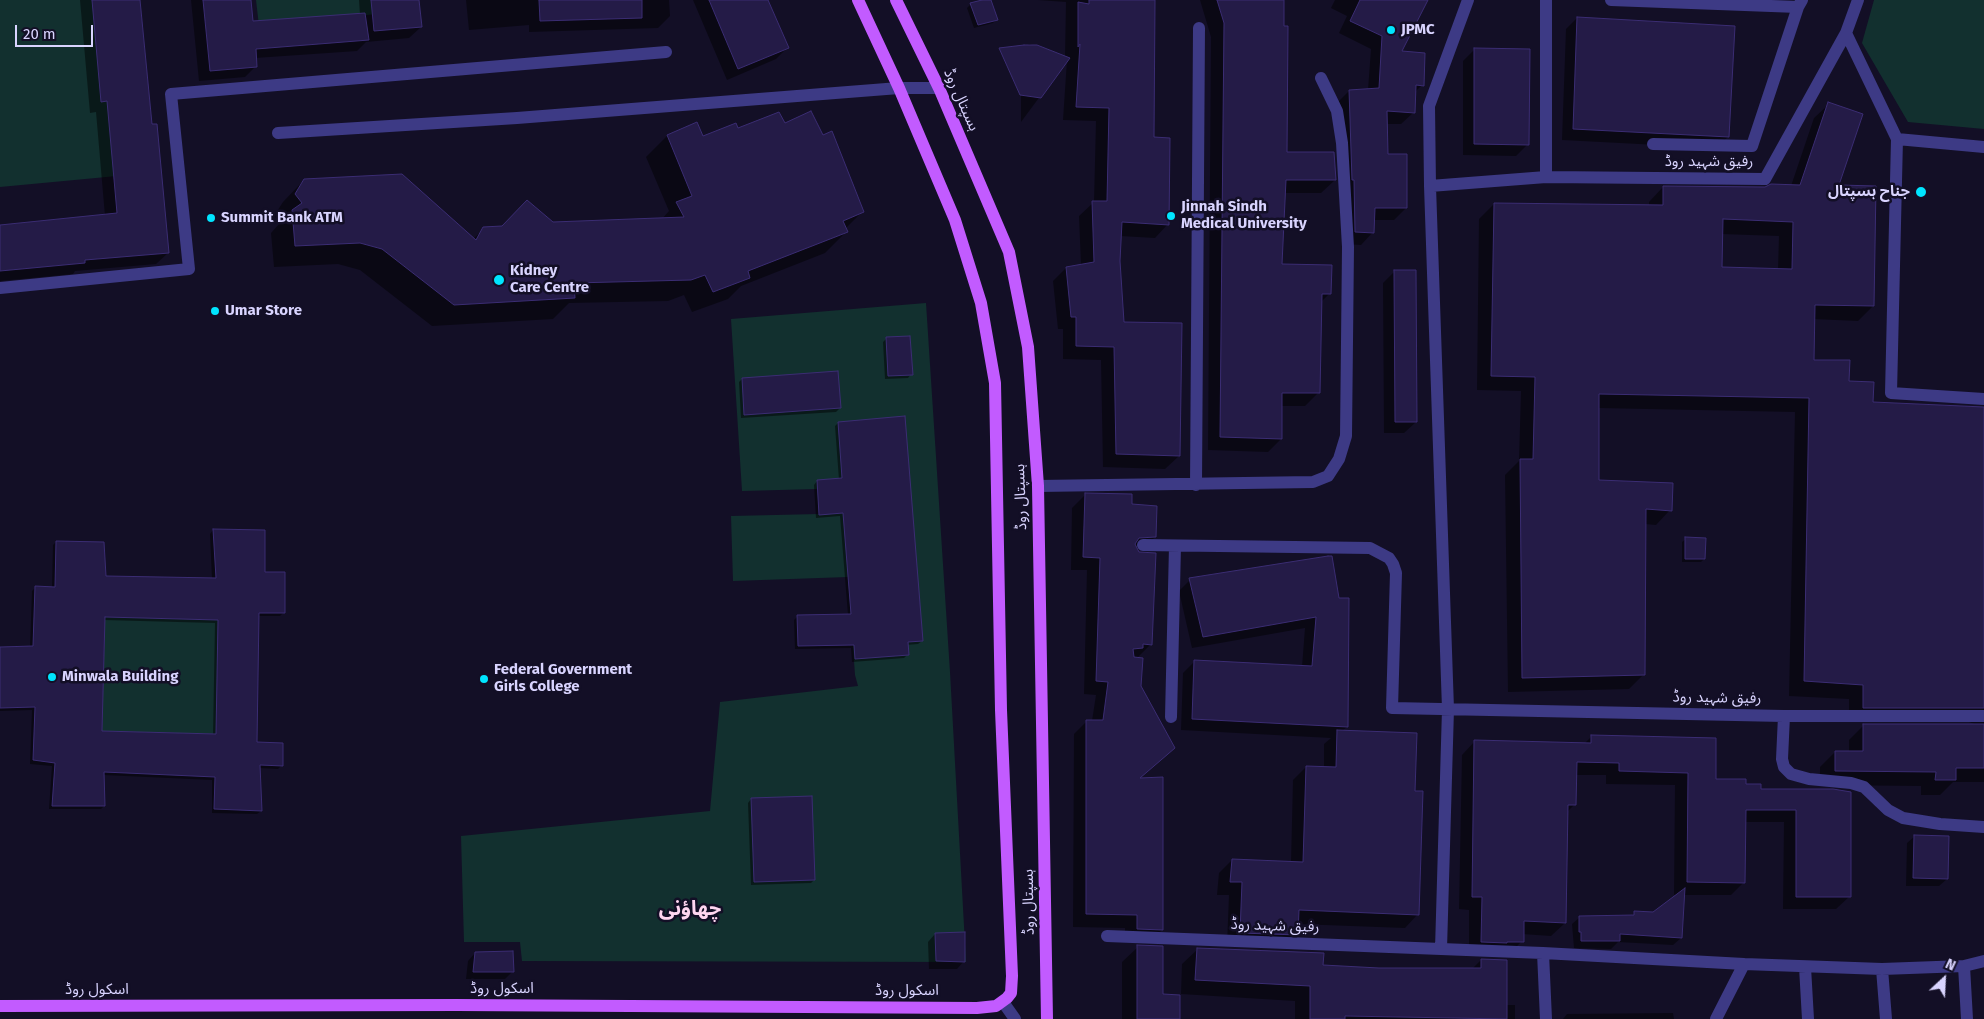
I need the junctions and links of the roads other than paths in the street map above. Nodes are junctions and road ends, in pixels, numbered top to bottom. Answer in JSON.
{"nodes":[{"id":1,"x":858,"y":0,"type":"edge"},
{"id":2,"x":896,"y":0,"type":"edge"},
{"id":3,"x":1468,"y":0,"type":"edge"},
{"id":4,"x":1546,"y":0,"type":"edge"},
{"id":5,"x":1611,"y":0,"type":"edge"},
{"id":6,"x":1858,"y":0,"type":"edge"},
{"id":7,"x":1800,"y":4,"type":"edge"},
{"id":8,"x":1199,"y":28,"type":"dead end"},
{"id":9,"x":1846,"y":33,"type":"junction"},
{"id":10,"x":666,"y":52,"type":"dead end"},
{"id":11,"x":1321,"y":78,"type":"dead end"},
{"id":12,"x":899,"y":88,"type":"junction"},
{"id":13,"x":939,"y":88,"type":"junction"},
{"id":14,"x":278,"y":133,"type":"dead end"},
{"id":15,"x":1897,"y":139,"type":"junction"},
{"id":16,"x":1653,"y":144,"type":"dead end"},
{"id":17,"x":1984,"y":147,"type":"edge"},
{"id":18,"x":1546,"y":177,"type":"junction"},
{"id":19,"x":1430,"y":186,"type":"junction"},
{"id":20,"x":0,"y":288,"type":"edge"},
{"id":21,"x":1984,"y":399,"type":"edge"},
{"id":22,"x":1196,"y":485,"type":"junction"},
{"id":23,"x":1038,"y":486,"type":"junction"},
{"id":24,"x":1143,"y":545,"type":"dead end"},
{"id":25,"x":1175,"y":546,"type":"junction"},
{"id":26,"x":1448,"y":709,"type":"junction"},
{"id":27,"x":1171,"y":716,"type":"dead end"},
{"id":28,"x":1784,"y":716,"type":"junction"},
{"id":29,"x":1984,"y":716,"type":"edge"},
{"id":30,"x":1984,"y":827,"type":"edge"},
{"id":31,"x":1107,"y":936,"type":"dead end"},
{"id":32,"x":1442,"y":949,"type":"junction"},
{"id":33,"x":1543,"y":953,"type":"junction"},
{"id":34,"x":1984,"y":961,"type":"edge"},
{"id":35,"x":1744,"y":964,"type":"junction"},
{"id":36,"x":1964,"y":966,"type":"junction"},
{"id":37,"x":1805,"y":967,"type":"junction"},
{"id":38,"x":1882,"y":969,"type":"junction"},
{"id":39,"x":1003,"y":1002,"type":"junction"},
{"id":40,"x":0,"y":1006,"type":"edge"},
{"id":41,"x":1015,"y":1019,"type":"edge"},
{"id":42,"x":1047,"y":1019,"type":"edge"},
{"id":43,"x":1546,"y":1019,"type":"edge"},
{"id":44,"x":1716,"y":1019,"type":"edge"},
{"id":45,"x":1808,"y":1019,"type":"edge"},
{"id":46,"x":1886,"y":1019,"type":"edge"},
{"id":47,"x":1967,"y":1019,"type":"edge"}],
"edges":[{"from":1,"to":12,"type":"main road","name":"ہسپتال روڈ"},
{"from":2,"to":13,"type":"main road","name":"ہسپتال روڈ"},
{"from":3,"to":19,"type":"street"},
{"from":4,"to":18,"type":"street"},
{"from":5,"to":7,"type":"street"},
{"from":6,"to":9,"type":"street"},
{"from":7,"to":16,"type":"street"},
{"from":8,"to":22,"type":"street"},
{"from":9,"to":15,"type":"street"},
{"from":9,"to":18,"type":"street","name":"رفیق شہید روڈ"},
{"from":10,"to":20,"type":"street"},
{"from":11,"to":22,"type":"street"},
{"from":12,"to":13,"type":"street"},
{"from":12,"to":14,"type":"street"},
{"from":12,"to":39,"type":"main road","name":"ہسپتال روڈ"},
{"from":13,"to":23,"type":"main road","name":"ہسپتال روڈ"},
{"from":15,"to":17,"type":"street"},
{"from":15,"to":21,"type":"street"},
{"from":18,"to":19,"type":"street","name":"رفیق شہید روڈ"},
{"from":19,"to":26,"type":"street"},
{"from":22,"to":23,"type":"street"},
{"from":23,"to":42,"type":"main road","name":"ہسپتال روڈ"},
{"from":24,"to":25,"type":"street"},
{"from":25,"to":26,"type":"street","name":"رفیق شہید روڈ"},
{"from":25,"to":27,"type":"street"},
{"from":26,"to":28,"type":"street","name":"رفیق شہید روڈ"},
{"from":26,"to":32,"type":"street"},
{"from":28,"to":29,"type":"street","name":"رفیق شہید روڈ"},
{"from":28,"to":30,"type":"street"},
{"from":31,"to":32,"type":"street","name":"رفیق شہید روڈ"},
{"from":32,"to":33,"type":"street","name":"رفیق شہید روڈ"},
{"from":33,"to":35,"type":"street","name":"رفیق شہید روڈ"},
{"from":33,"to":43,"type":"street"},
{"from":34,"to":36,"type":"street"},
{"from":35,"to":37,"type":"street"},
{"from":35,"to":44,"type":"street"},
{"from":36,"to":38,"type":"street"},
{"from":36,"to":47,"type":"street"},
{"from":37,"to":38,"type":"street"},
{"from":37,"to":45,"type":"street"},
{"from":38,"to":46,"type":"street"},
{"from":39,"to":40,"type":"main road","name":"اسکول روڈ"},
{"from":39,"to":41,"type":"street"}]}
